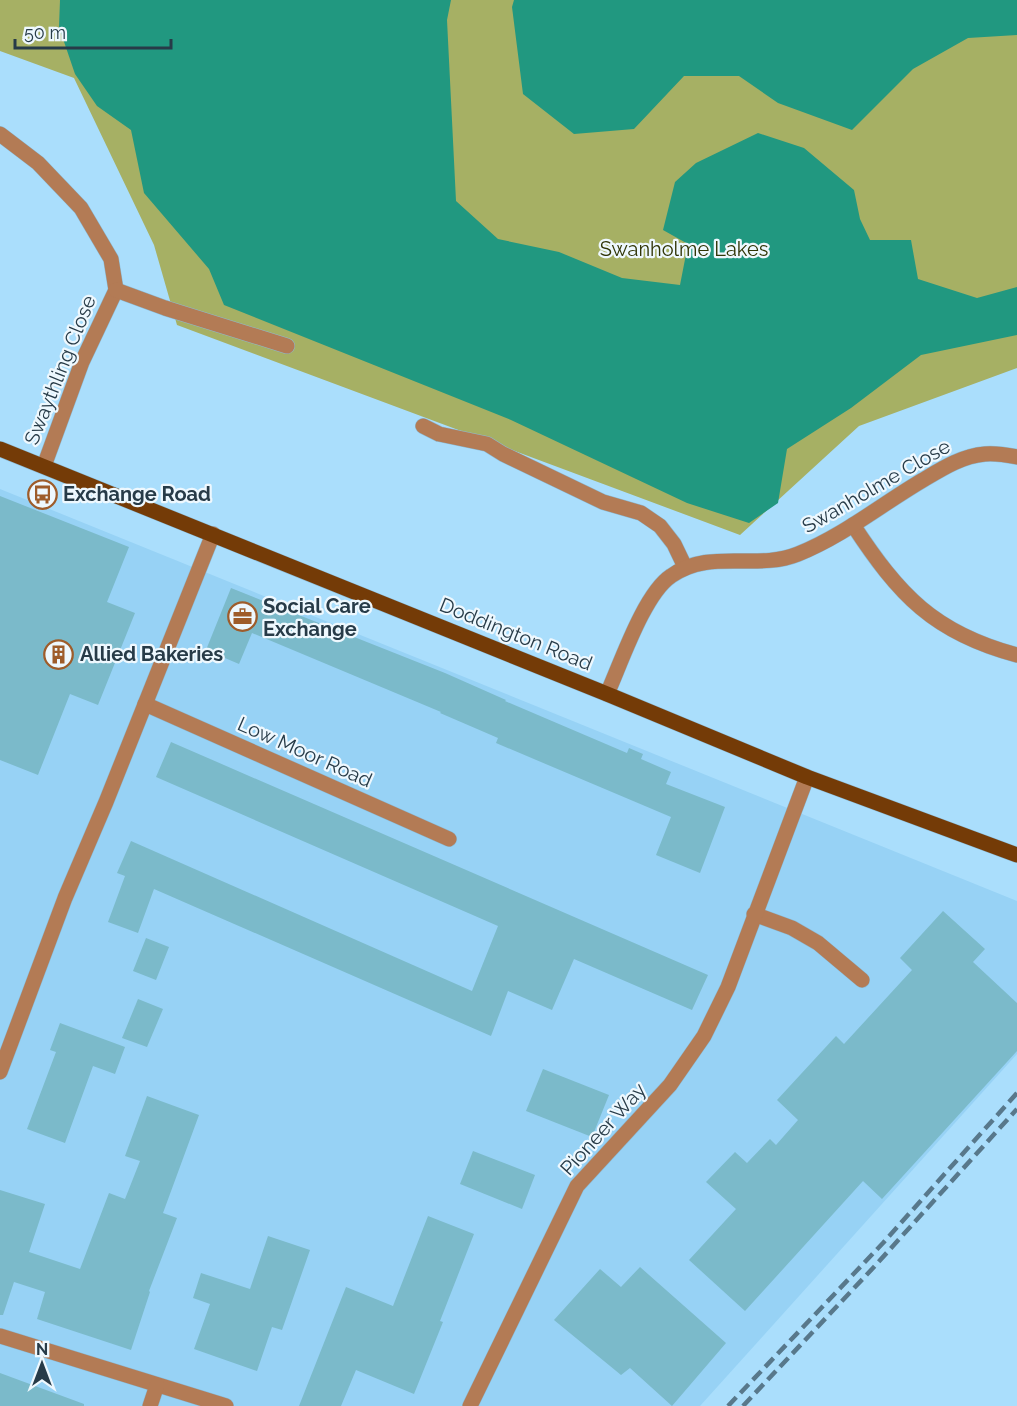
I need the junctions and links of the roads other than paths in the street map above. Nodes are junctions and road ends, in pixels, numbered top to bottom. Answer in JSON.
{"nodes":[{"id":1,"x":0,"y":134,"type":"edge"},
{"id":2,"x":116,"y":290,"type":"junction"},
{"id":3,"x":287,"y":346,"type":"dead end"},
{"id":4,"x":423,"y":426,"type":"dead end"},
{"id":5,"x":0,"y":449,"type":"edge"},
{"id":6,"x":1017,"y":457,"type":"edge"},
{"id":7,"x":44,"y":466,"type":"junction"},
{"id":8,"x":853,"y":525,"type":"junction"},
{"id":9,"x":213,"y":534,"type":"junction"},
{"id":10,"x":685,"y":567,"type":"junction"},
{"id":11,"x":1017,"y":655,"type":"edge"},
{"id":12,"x":607,"y":694,"type":"junction"},
{"id":13,"x":145,"y":704,"type":"junction"},
{"id":14,"x":807,"y":777,"type":"junction"},
{"id":15,"x":449,"y":839,"type":"dead end"},
{"id":16,"x":1017,"y":855,"type":"edge"},
{"id":17,"x":754,"y":914,"type":"junction"},
{"id":18,"x":862,"y":980,"type":"dead end"},
{"id":19,"x":0,"y":1072,"type":"edge"},
{"id":20,"x":0,"y":1336,"type":"edge"},
{"id":21,"x":157,"y":1385,"type":"junction"},
{"id":22,"x":150,"y":1406,"type":"edge"},
{"id":23,"x":226,"y":1406,"type":"edge"},
{"id":24,"x":470,"y":1406,"type":"edge"}],
"edges":[{"from":1,"to":2,"type":"street","name":"Swaythling Close"},
{"from":2,"to":3,"type":"street","name":"Swaythling Close"},
{"from":2,"to":7,"type":"street","name":"Swaythling Close"},
{"from":4,"to":10,"type":"street"},
{"from":5,"to":7,"type":"main road","name":"Doddington Road"},
{"from":6,"to":8,"type":"street","name":"Swanholme Close"},
{"from":7,"to":9,"type":"main road","name":"Doddington Road"},
{"from":8,"to":10,"type":"street","name":"Swanholme Close"},
{"from":8,"to":11,"type":"street"},
{"from":9,"to":12,"type":"main road","name":"Doddington Road"},
{"from":9,"to":13,"type":"street"},
{"from":10,"to":12,"type":"street","name":"Swanholme Close"},
{"from":12,"to":14,"type":"main road","name":"Doddington Road"},
{"from":13,"to":15,"type":"street","name":"Low Moor Road"},
{"from":13,"to":19,"type":"street"},
{"from":14,"to":16,"type":"main road","name":"Doddington Road"},
{"from":14,"to":17,"type":"street","name":"Pioneer Way"},
{"from":17,"to":18,"type":"street"},
{"from":17,"to":24,"type":"street","name":"Pioneer Way"},
{"from":20,"to":21,"type":"street"},
{"from":21,"to":22,"type":"street"},
{"from":21,"to":23,"type":"street"}]}
